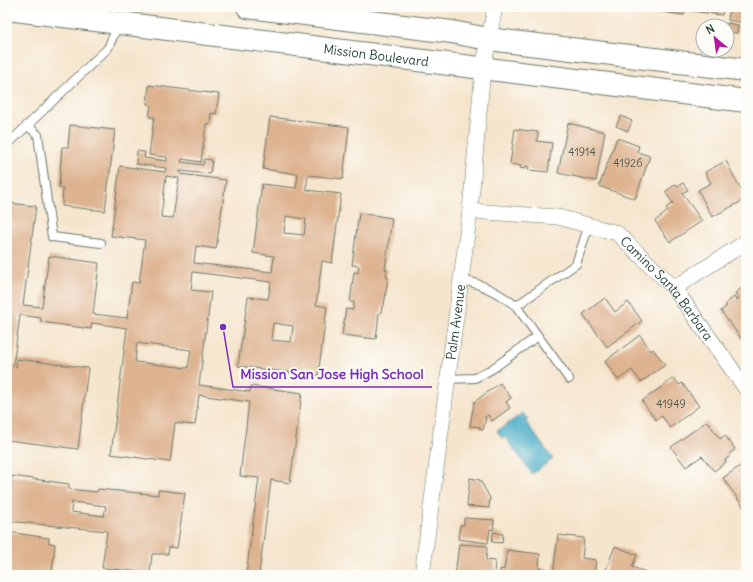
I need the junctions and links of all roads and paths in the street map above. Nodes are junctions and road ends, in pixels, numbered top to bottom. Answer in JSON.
{"nodes":[{"id":1,"x":248,"y":7,"type":"edge"},
{"id":2,"x":494,"y":7,"type":"edge"},
{"id":3,"x":7,"y":9,"type":"edge"},
{"id":4,"x":119,"y":22,"type":"junction"},
{"id":5,"x":488,"y":39,"type":"junction"},
{"id":6,"x":483,"y":69,"type":"junction"},
{"id":7,"x":746,"y":70,"type":"edge"},
{"id":8,"x":746,"y":101,"type":"edge"},
{"id":9,"x":27,"y":125,"type":"junction"},
{"id":10,"x":7,"y":145,"type":"edge"},
{"id":11,"x":470,"y":211,"type":"junction"},
{"id":12,"x":589,"y":225,"type":"junction"},
{"id":13,"x":746,"y":242,"type":"edge"},
{"id":14,"x":101,"y":244,"type":"dead end"},
{"id":15,"x":461,"y":280,"type":"junction"},
{"id":16,"x":674,"y":288,"type":"junction"},
{"id":17,"x":516,"y":306,"type":"junction"},
{"id":18,"x":538,"y":336,"type":"junction"},
{"id":19,"x":448,"y":379,"type":"junction"},
{"id":20,"x":569,"y":379,"type":"dead end"},
{"id":21,"x":746,"y":389,"type":"edge"},
{"id":22,"x":422,"y":575,"type":"edge"}],
"edges":[{"from":1,"to":5,"type":"main road"},
{"from":2,"to":5,"type":"street","name":"Palm Avenue"},
{"from":3,"to":4,"type":"main road","name":"Mission Boulevard"},
{"from":4,"to":6,"type":"main road","name":"Mission Boulevard"},
{"from":4,"to":9,"type":"lane"},
{"from":5,"to":6,"type":"street","name":"Palm Avenue"},
{"from":5,"to":7,"type":"main road"},
{"from":6,"to":8,"type":"main road","name":"Mission Boulevard"},
{"from":6,"to":11,"type":"street","name":"Palm Avenue"},
{"from":9,"to":10,"type":"lane"},
{"from":9,"to":14,"type":"lane"},
{"from":11,"to":12,"type":"street","name":"Camino Santa Barbara"},
{"from":11,"to":15,"type":"street","name":"Palm Avenue"},
{"from":12,"to":16,"type":"street","name":"Camino Santa Barbara"},
{"from":12,"to":17,"type":"lane"},
{"from":13,"to":16,"type":"street"},
{"from":15,"to":17,"type":"lane"},
{"from":15,"to":19,"type":"street","name":"Palm Avenue"},
{"from":16,"to":21,"type":"street","name":"Camino Santa Barbara"},
{"from":17,"to":18,"type":"lane"},
{"from":18,"to":19,"type":"lane"},
{"from":18,"to":20,"type":"lane"},
{"from":19,"to":22,"type":"street","name":"Palm Avenue"}]}
